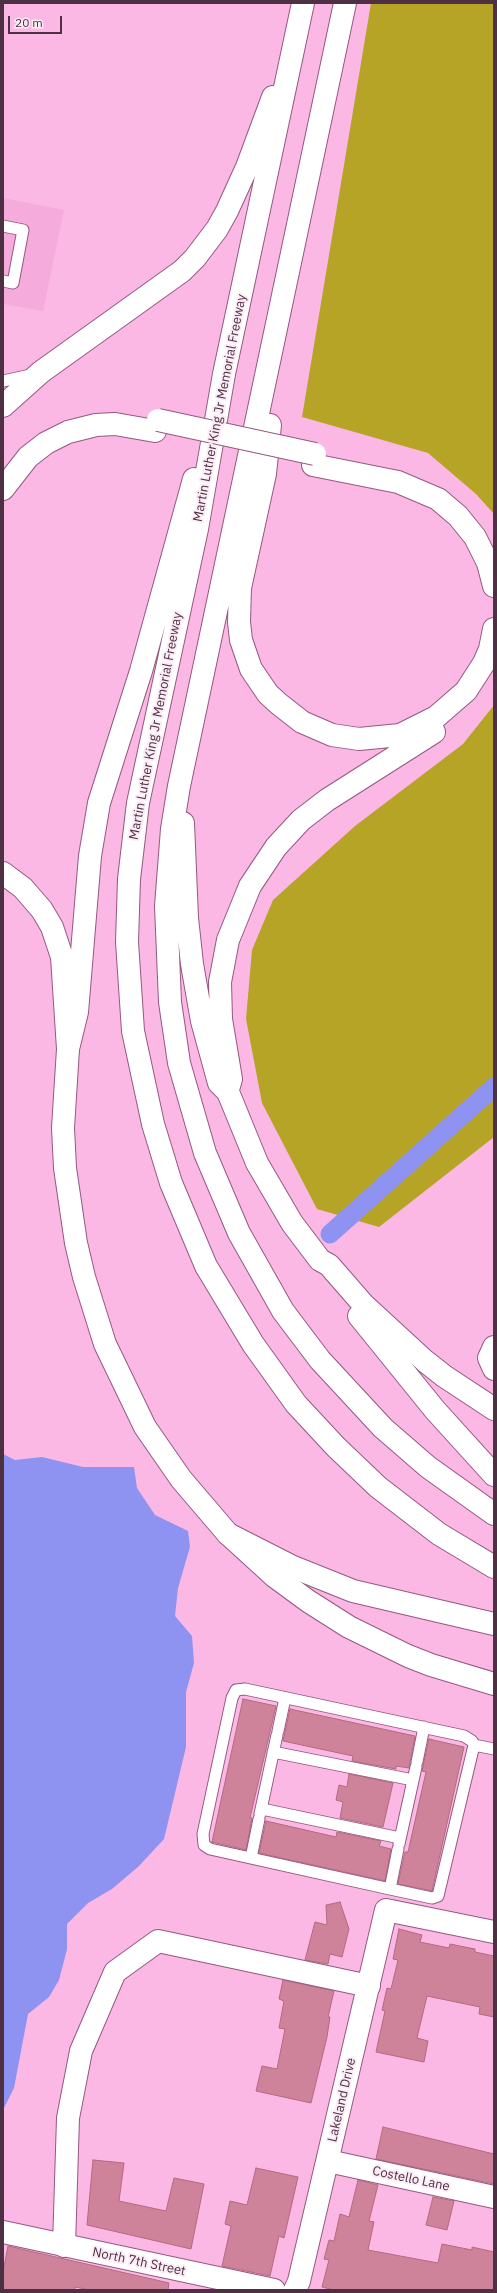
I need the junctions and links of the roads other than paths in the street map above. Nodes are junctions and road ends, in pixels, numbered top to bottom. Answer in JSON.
{"nodes":[{"id":1,"x":303,"y":3,"type":"edge"},
{"id":2,"x":345,"y":3,"type":"edge"},
{"id":3,"x":294,"y":46,"type":"junction"},
{"id":4,"x":3,"y":226,"type":"edge"},
{"id":5,"x":3,"y":281,"type":"edge"},
{"id":6,"x":285,"y":290,"type":"junction"},
{"id":7,"x":41,"y":372,"type":"junction"},
{"id":8,"x":224,"y":374,"type":"junction"},
{"id":9,"x":3,"y":381,"type":"edge"},
{"id":10,"x":3,"y":406,"type":"edge"},
{"id":11,"x":157,"y":426,"type":"junction"},
{"id":12,"x":314,"y":459,"type":"junction"},
{"id":13,"x":3,"y":462,"type":"edge"},
{"id":14,"x":3,"y":489,"type":"edge"},
{"id":15,"x":494,"y":546,"type":"edge"},
{"id":16,"x":494,"y":586,"type":"edge"},
{"id":17,"x":494,"y":629,"type":"edge"},
{"id":18,"x":494,"y":670,"type":"edge"},
{"id":19,"x":179,"y":786,"type":"junction"},
{"id":20,"x":6,"y":876,"type":"edge"},
{"id":21,"x":68,"y":1049,"type":"junction"},
{"id":22,"x":228,"y":1092,"type":"junction"},
{"id":23,"x":320,"y":1260,"type":"junction"},
{"id":24,"x":494,"y":1409,"type":"edge"},
{"id":25,"x":494,"y":1475,"type":"edge"},
{"id":26,"x":494,"y":1514,"type":"edge"},
{"id":27,"x":228,"y":1534,"type":"junction"},
{"id":28,"x":494,"y":1567,"type":"edge"},
{"id":29,"x":494,"y":1624,"type":"edge"},
{"id":30,"x":494,"y":1684,"type":"edge"},
{"id":31,"x":285,"y":1698,"type":"junction"},
{"id":32,"x":424,"y":1727,"type":"junction"},
{"id":33,"x":474,"y":1745,"type":"junction"},
{"id":34,"x":494,"y":1749,"type":"edge"},
{"id":35,"x":273,"y":1752,"type":"junction"},
{"id":36,"x":413,"y":1780,"type":"junction"},
{"id":37,"x":260,"y":1814,"type":"junction"},
{"id":38,"x":399,"y":1844,"type":"junction"},
{"id":39,"x":251,"y":1858,"type":"junction"},
{"id":40,"x":388,"y":1899,"type":"junction"},
{"id":41,"x":494,"y":1932,"type":"edge"},
{"id":42,"x":369,"y":1986,"type":"junction"},
{"id":43,"x":328,"y":2161,"type":"junction"},
{"id":44,"x":494,"y":2197,"type":"edge"},
{"id":45,"x":3,"y":2232,"type":"edge"},
{"id":46,"x":64,"y":2246,"type":"junction"},
{"id":47,"x":274,"y":2290,"type":"edge"},
{"id":48,"x":295,"y":2290,"type":"edge"}],
"edges":[{"from":1,"to":3,"type":"main road","name":"Martin Luther King Jr Memorial Freeway"},
{"from":2,"to":6,"type":"main road"},
{"from":3,"to":7,"type":"main road"},
{"from":3,"to":8,"type":"main road","name":"Martin Luther King Jr Memorial Freeway"},
{"from":4,"to":5,"type":"lane"},
{"from":6,"to":17,"type":"main road"},
{"from":6,"to":19,"type":"main road"},
{"from":7,"to":9,"type":"lane"},
{"from":7,"to":10,"type":"main road"},
{"from":8,"to":21,"type":"main road"},
{"from":8,"to":28,"type":"main road","name":"Martin Luther King Jr Memorial Freeway"},
{"from":11,"to":12,"type":"main road"},
{"from":11,"to":13,"type":"main road"},
{"from":11,"to":14,"type":"main road"},
{"from":12,"to":15,"type":"main road"},
{"from":12,"to":16,"type":"main road"},
{"from":18,"to":22,"type":"main road"},
{"from":19,"to":22,"type":"main road"},
{"from":19,"to":26,"type":"main road"},
{"from":20,"to":21,"type":"main road"},
{"from":21,"to":27,"type":"main road"},
{"from":22,"to":23,"type":"main road"},
{"from":23,"to":24,"type":"main road"},
{"from":23,"to":25,"type":"main road"},
{"from":27,"to":29,"type":"main road"},
{"from":27,"to":30,"type":"main road"},
{"from":31,"to":32,"type":"lane"},
{"from":31,"to":35,"type":"lane"},
{"from":31,"to":39,"type":"lane"},
{"from":32,"to":33,"type":"lane"},
{"from":32,"to":36,"type":"lane"},
{"from":33,"to":34,"type":"lane"},
{"from":33,"to":40,"type":"lane"},
{"from":35,"to":36,"type":"lane"},
{"from":35,"to":37,"type":"lane"},
{"from":36,"to":38,"type":"lane"},
{"from":37,"to":38,"type":"lane"},
{"from":37,"to":39,"type":"lane"},
{"from":38,"to":40,"type":"lane"},
{"from":39,"to":40,"type":"lane"},
{"from":40,"to":41,"type":"main road"},
{"from":40,"to":42,"type":"main road","name":"Lakeland Drive"},
{"from":42,"to":43,"type":"main road","name":"Lakeland Drive"},
{"from":42,"to":46,"type":"main road"},
{"from":43,"to":44,"type":"main road","name":"Costello Lane"},
{"from":43,"to":48,"type":"main road","name":"Lakeland Drive"},
{"from":45,"to":46,"type":"main road","name":"North 7th Street"},
{"from":46,"to":47,"type":"main road","name":"North 7th Street"}]}
